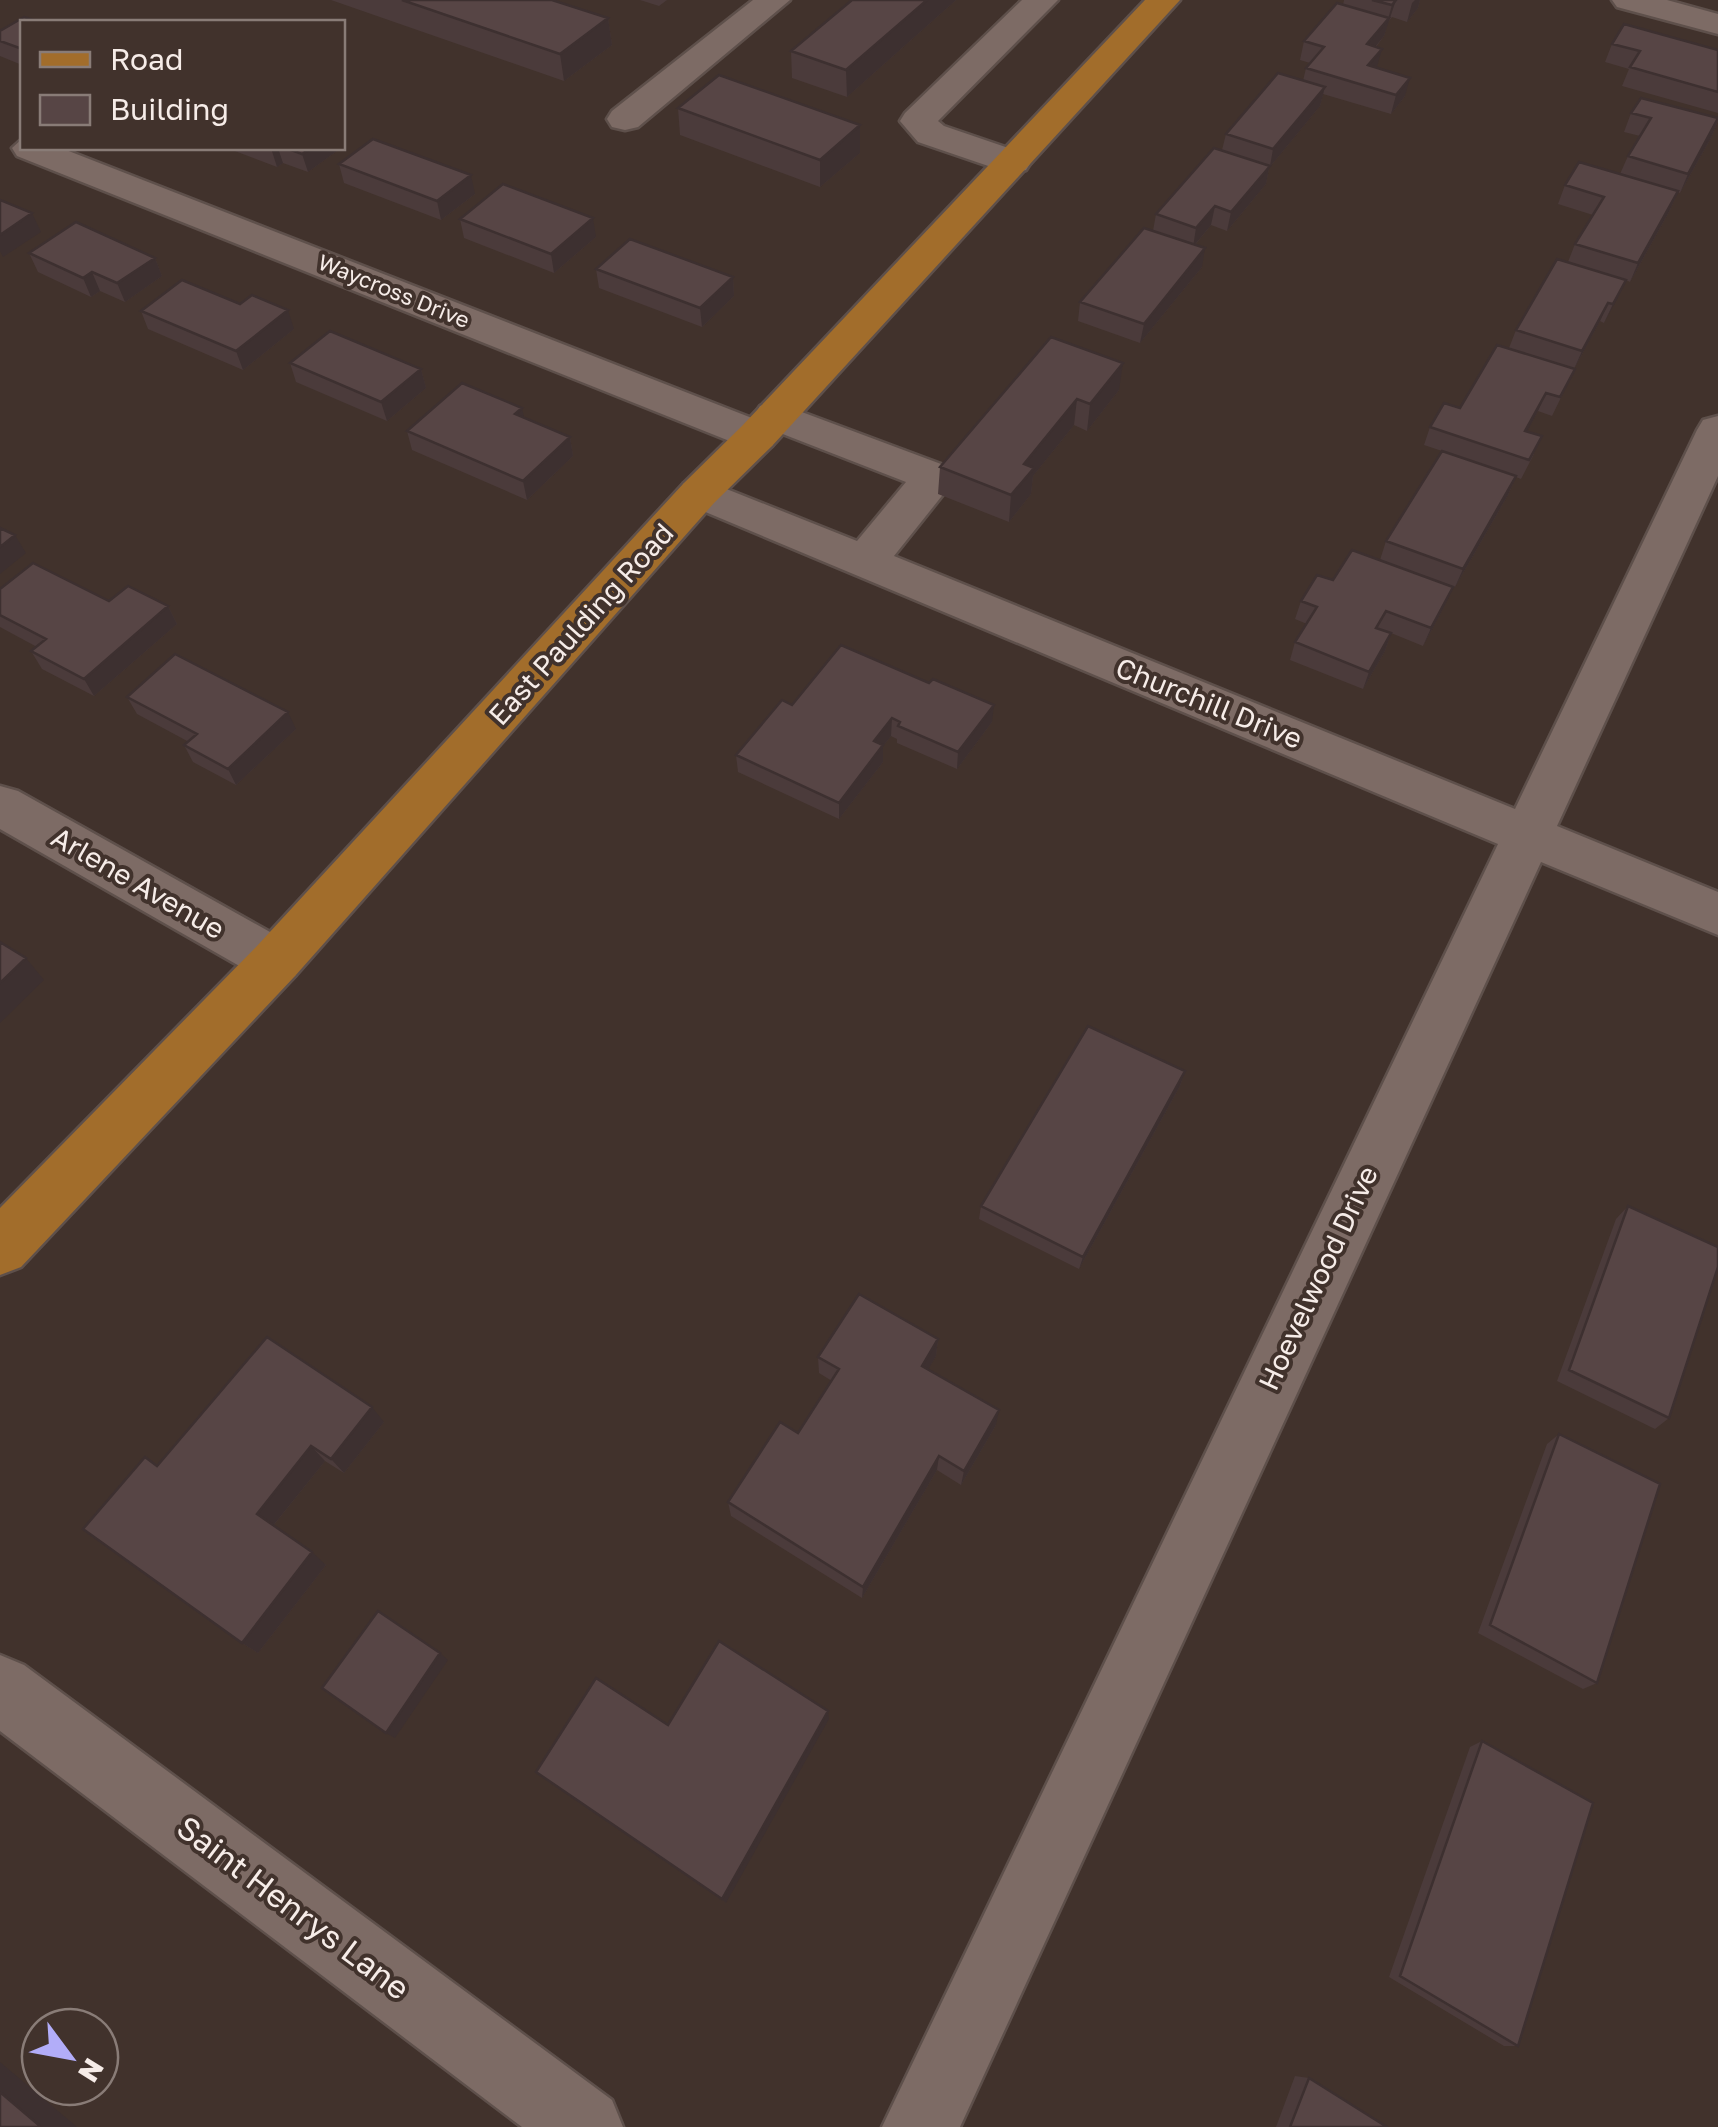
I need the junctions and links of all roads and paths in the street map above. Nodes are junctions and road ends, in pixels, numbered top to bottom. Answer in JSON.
{"nodes":[{"id":1,"x":773,"y":0,"type":"edge"},
{"id":2,"x":1041,"y":0,"type":"edge"},
{"id":3,"x":1629,"y":0,"type":"edge"},
{"id":4,"x":1157,"y":1,"type":"edge"},
{"id":5,"x":1718,"y":24,"type":"edge"},
{"id":6,"x":625,"y":119,"type":"dead end"},
{"id":7,"x":35,"y":150,"type":"edge"},
{"id":8,"x":1014,"y":162,"type":"junction"},
{"id":9,"x":766,"y":426,"type":"junction"},
{"id":10,"x":1718,"y":430,"type":"edge"},
{"id":11,"x":699,"y":493,"type":"junction"},
{"id":12,"x":864,"y":561,"type":"junction"},
{"id":13,"x":0,"y":805,"type":"edge"},
{"id":14,"x":1526,"y":834,"type":"junction"},
{"id":15,"x":1718,"y":914,"type":"edge"},
{"id":16,"x":276,"y":961,"type":"junction"},
{"id":17,"x":0,"y":1248,"type":"edge"},
{"id":18,"x":0,"y":1689,"type":"edge"},
{"id":19,"x":585,"y":2127,"type":"edge"},
{"id":20,"x":920,"y":2127,"type":"edge"}],
"edges":[{"from":1,"to":6,"type":"street"},
{"from":2,"to":8,"type":"street"},
{"from":3,"to":5,"type":"street"},
{"from":4,"to":8,"type":"main road","name":"East Paulding Road"},
{"from":7,"to":9,"type":"street","name":"Waycross Drive"},
{"from":8,"to":9,"type":"main road","name":"East Paulding Road"},
{"from":9,"to":11,"type":"main road","name":"East Paulding Road"},
{"from":9,"to":12,"type":"street","name":"Waycross Drive"},
{"from":10,"to":14,"type":"street","name":"Hoevelwood Drive"},
{"from":11,"to":12,"type":"street","name":"Churchill Drive"},
{"from":11,"to":16,"type":"main road","name":"East Paulding Road"},
{"from":12,"to":14,"type":"street","name":"Churchill Drive"},
{"from":13,"to":16,"type":"street","name":"Arlene Avenue"},
{"from":14,"to":15,"type":"street","name":"Churchill Drive"},
{"from":14,"to":20,"type":"street","name":"Hoevelwood Drive"},
{"from":16,"to":17,"type":"main road","name":"East Paulding Road"},
{"from":18,"to":19,"type":"street","name":"Saint Henrys Lane"}]}
